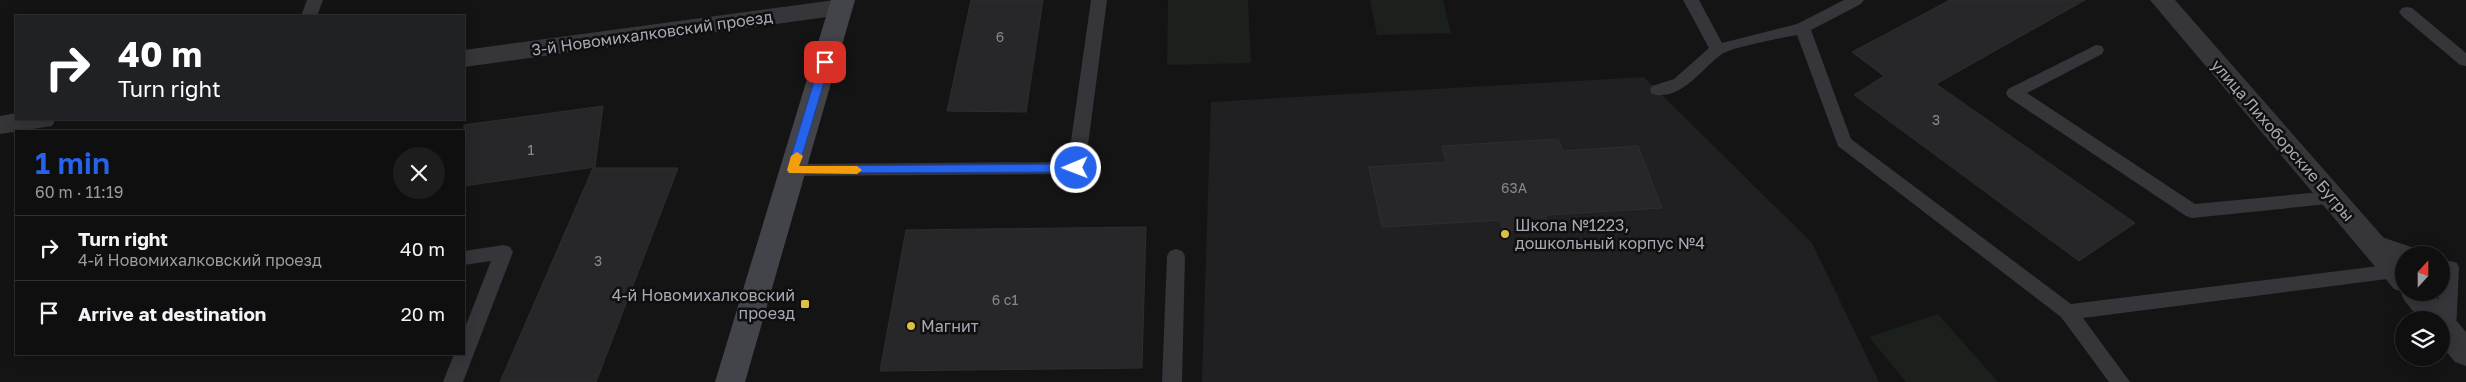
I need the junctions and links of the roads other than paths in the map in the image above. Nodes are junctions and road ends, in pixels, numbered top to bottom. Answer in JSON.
{"nodes":[{"id":1,"x":315,"y":0,"type":"edge"},
{"id":2,"x":1099,"y":0,"type":"edge"},
{"id":3,"x":1691,"y":0,"type":"edge"},
{"id":4,"x":1856,"y":0,"type":"edge"},
{"id":5,"x":2162,"y":0,"type":"edge"},
{"id":6,"x":842,"y":4,"type":"edge"},
{"id":7,"x":2407,"y":12,"type":"dead end"},
{"id":8,"x":309,"y":15,"type":"edge"},
{"id":9,"x":1802,"y":28,"type":"junction"},
{"id":10,"x":1718,"y":49,"type":"junction"},
{"id":11,"x":2096,"y":50,"type":"dead end"},
{"id":12,"x":465,"y":59,"type":"edge"},
{"id":13,"x":2466,"y":61,"type":"edge"},
{"id":14,"x":1658,"y":90,"type":"dead end"},
{"id":15,"x":36,"y":120,"type":"edge"},
{"id":16,"x":0,"y":125,"type":"edge"},
{"id":17,"x":793,"y":170,"type":"junction"},
{"id":18,"x":2332,"y":198,"type":"junction"},
{"id":19,"x":1176,"y":256,"type":"dead end"},
{"id":20,"x":465,"y":258,"type":"edge"},
{"id":21,"x":2395,"y":262,"type":"edge"},
{"id":22,"x":2453,"y":266,"type":"edge"},
{"id":23,"x":2395,"y":270,"type":"edge"},
{"id":24,"x":2422,"y":301,"type":"edge"},
{"id":25,"x":2430,"y":311,"type":"edge"},
{"id":26,"x":2445,"y":311,"type":"edge"},
{"id":27,"x":2068,"y":312,"type":"junction"},
{"id":28,"x":2450,"y":334,"type":"edge"},
{"id":29,"x":465,"y":351,"type":"edge"},
{"id":30,"x":2466,"y":353,"type":"edge"},
{"id":31,"x":464,"y":355,"type":"edge"},
{"id":32,"x":453,"y":382,"type":"edge"},
{"id":33,"x":730,"y":382,"type":"edge"},
{"id":34,"x":1172,"y":382,"type":"edge"},
{"id":35,"x":2120,"y":382,"type":"edge"}],
"edges":[{"from":1,"to":8,"type":"lane"},
{"from":2,"to":17,"type":"lane"},
{"from":3,"to":10,"type":"lane"},
{"from":4,"to":9,"type":"lane"},
{"from":5,"to":18,"type":"street","name":"улица Лихоборские Бугры"},
{"from":6,"to":12,"type":"street","name":"3-й Новомихалковский проезд"},
{"from":6,"to":17,"type":"street"},
{"from":7,"to":13,"type":"lane"},
{"from":9,"to":10,"type":"lane"},
{"from":9,"to":27,"type":"lane"},
{"from":10,"to":14,"type":"lane"},
{"from":11,"to":18,"type":"lane"},
{"from":15,"to":16,"type":"street"},
{"from":17,"to":33,"type":"street"},
{"from":18,"to":21,"type":"street","name":"улица Лихоборские Бугры"},
{"from":19,"to":34,"type":"lane"},
{"from":20,"to":29,"type":"lane"},
{"from":22,"to":26,"type":"lane"},
{"from":23,"to":27,"type":"lane"},
{"from":24,"to":25,"type":"street"},
{"from":27,"to":35,"type":"lane"},
{"from":28,"to":30,"type":"street"},
{"from":31,"to":32,"type":"lane"}]}
